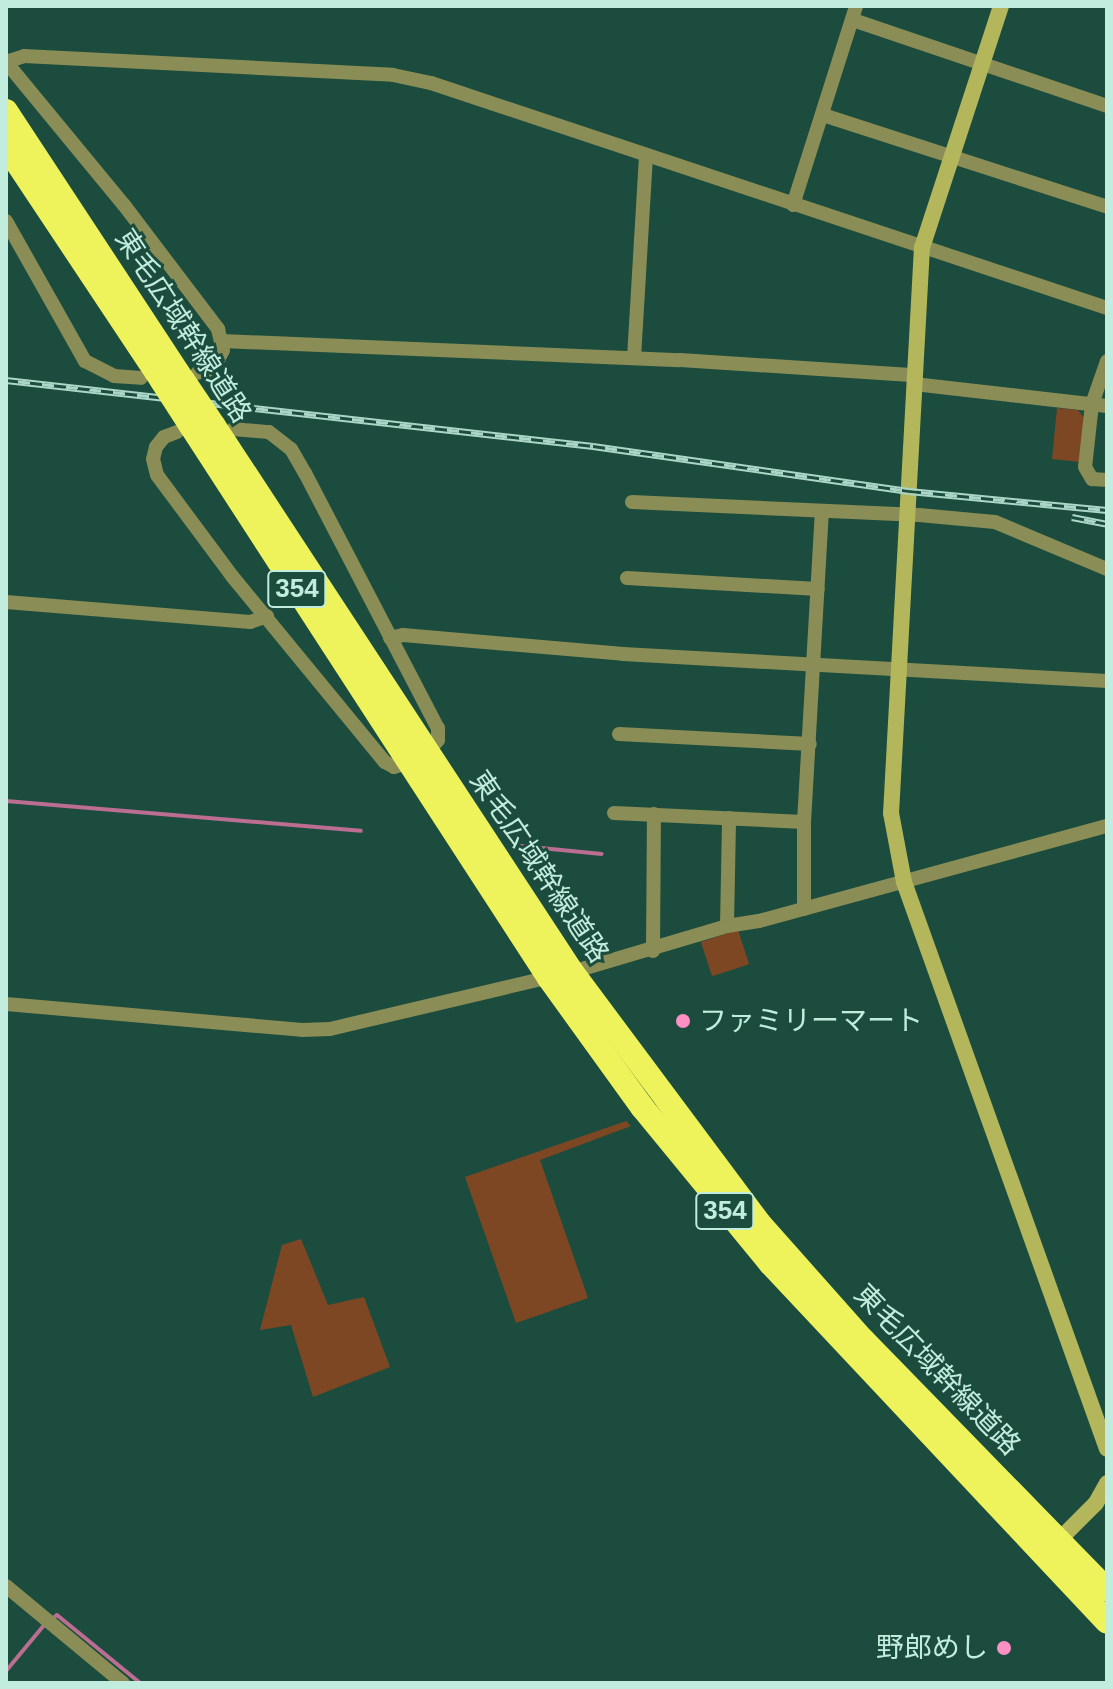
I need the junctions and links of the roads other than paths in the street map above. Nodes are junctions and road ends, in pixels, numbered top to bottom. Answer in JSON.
{"nodes":[{"id":1,"x":1001,"y":6,"type":"edge"},
{"id":2,"x":854,"y":13,"type":"edge"},
{"id":3,"x":6,"y":62,"type":"edge"},
{"id":4,"x":981,"y":65,"type":"junction"},
{"id":5,"x":1107,"y":106,"type":"edge"},
{"id":6,"x":6,"y":111,"type":"edge"},
{"id":7,"x":823,"y":115,"type":"junction"},
{"id":8,"x":6,"y":146,"type":"edge"},
{"id":9,"x":952,"y":156,"type":"junction"},
{"id":10,"x":646,"y":157,"type":"junction"},
{"id":11,"x":793,"y":205,"type":"junction"},
{"id":12,"x":1107,"y":207,"type":"edge"},
{"id":13,"x":6,"y":221,"type":"edge"},
{"id":14,"x":922,"y":247,"type":"junction"},
{"id":15,"x":1107,"y":308,"type":"edge"},
{"id":16,"x":222,"y":341,"type":"junction"},
{"id":17,"x":634,"y":358,"type":"junction"},
{"id":18,"x":1107,"y":361,"type":"edge"},
{"id":19,"x":171,"y":378,"type":"junction"},
{"id":20,"x":914,"y":379,"type":"junction"},
{"id":21,"x":1100,"y":405,"type":"edge"},
{"id":22,"x":204,"y":428,"type":"junction"},
{"id":23,"x":1107,"y":480,"type":"edge"},
{"id":24,"x":632,"y":502,"type":"dead end"},
{"id":25,"x":822,"y":512,"type":"junction"},
{"id":26,"x":907,"y":517,"type":"junction"},
{"id":27,"x":1107,"y":569,"type":"edge"},
{"id":28,"x":627,"y":578,"type":"dead end"},
{"id":29,"x":818,"y":589,"type":"junction"},
{"id":30,"x":6,"y":602,"type":"edge"},
{"id":31,"x":267,"y":616,"type":"junction"},
{"id":32,"x":390,"y":638,"type":"junction"},
{"id":33,"x":813,"y":662,"type":"junction"},
{"id":34,"x":899,"y":668,"type":"junction"},
{"id":35,"x":1107,"y":681,"type":"edge"},
{"id":36,"x":619,"y":734,"type":"dead end"},
{"id":37,"x":810,"y":744,"type":"junction"},
{"id":38,"x":419,"y":757,"type":"junction"},
{"id":39,"x":614,"y":813,"type":"dead end"},
{"id":40,"x":654,"y":814,"type":"junction"},
{"id":41,"x":729,"y":818,"type":"junction"},
{"id":42,"x":804,"y":822,"type":"junction"},
{"id":43,"x":1107,"y":826,"type":"edge"},
{"id":44,"x":904,"y":882,"type":"junction"},
{"id":45,"x":804,"y":909,"type":"junction"},
{"id":46,"x":727,"y":926,"type":"junction"},
{"id":47,"x":653,"y":951,"type":"junction"},
{"id":48,"x":561,"y":975,"type":"junction"},
{"id":49,"x":6,"y":1004,"type":"edge"},
{"id":50,"x":1107,"y":1449,"type":"edge"},
{"id":51,"x":1107,"y":1483,"type":"edge"},
{"id":52,"x":1059,"y":1540,"type":"junction"},
{"id":53,"x":6,"y":1586,"type":"edge"},
{"id":54,"x":1107,"y":1590,"type":"edge"},
{"id":55,"x":1107,"y":1622,"type":"edge"},
{"id":56,"x":123,"y":1683,"type":"edge"}],
"edges":[{"from":1,"to":4,"type":"street"},
{"from":2,"to":4,"type":"street"},
{"from":2,"to":7,"type":"street"},
{"from":3,"to":10,"type":"street"},
{"from":3,"to":16,"type":"street"},
{"from":4,"to":5,"type":"street"},
{"from":4,"to":9,"type":"street"},
{"from":6,"to":19,"type":"highway","name":"東毛広域幹線道路","number":"354"},
{"from":7,"to":9,"type":"street"},
{"from":7,"to":11,"type":"street"},
{"from":8,"to":19,"type":"highway","name":"東毛広域幹線道路","number":"354"},
{"from":9,"to":12,"type":"street"},
{"from":9,"to":14,"type":"street"},
{"from":10,"to":11,"type":"street"},
{"from":10,"to":17,"type":"street"},
{"from":11,"to":14,"type":"street"},
{"from":13,"to":19,"type":"street"},
{"from":14,"to":15,"type":"street"},
{"from":14,"to":20,"type":"street"},
{"from":16,"to":17,"type":"street"},
{"from":16,"to":19,"type":"street"},
{"from":17,"to":20,"type":"street"},
{"from":18,"to":21,"type":"street"},
{"from":19,"to":22,"type":"highway","name":"東毛広域幹線道路","number":"354","bridge":true},
{"from":20,"to":21,"type":"street"},
{"from":20,"to":26,"type":"street"},
{"from":21,"to":23,"type":"street"},
{"from":22,"to":31,"type":"street"},
{"from":22,"to":32,"type":"street"},
{"from":22,"to":38,"type":"highway","name":"東毛広域幹線道路","number":"354"},
{"from":24,"to":25,"type":"street"},
{"from":25,"to":26,"type":"street"},
{"from":25,"to":29,"type":"street"},
{"from":26,"to":27,"type":"street"},
{"from":26,"to":34,"type":"street"},
{"from":28,"to":29,"type":"street"},
{"from":29,"to":33,"type":"street"},
{"from":30,"to":31,"type":"street"},
{"from":31,"to":38,"type":"street"},
{"from":32,"to":33,"type":"street"},
{"from":32,"to":38,"type":"street"},
{"from":33,"to":34,"type":"street"},
{"from":33,"to":37,"type":"street"},
{"from":34,"to":35,"type":"street"},
{"from":34,"to":44,"type":"street"},
{"from":36,"to":37,"type":"street"},
{"from":37,"to":42,"type":"street"},
{"from":38,"to":48,"type":"highway","name":"東毛広域幹線道路","number":"354"},
{"from":39,"to":40,"type":"street"},
{"from":40,"to":41,"type":"street"},
{"from":40,"to":47,"type":"street"},
{"from":41,"to":42,"type":"street"},
{"from":41,"to":46,"type":"street"},
{"from":42,"to":45,"type":"street"},
{"from":43,"to":44,"type":"street"},
{"from":44,"to":45,"type":"street"},
{"from":44,"to":50,"type":"street"},
{"from":45,"to":46,"type":"street"},
{"from":46,"to":47,"type":"street"},
{"from":47,"to":48,"type":"street"},
{"from":48,"to":49,"type":"street"},
{"from":48,"to":52,"type":"highway","name":"東毛広域幹線道路","number":"354"},
{"from":48,"to":55,"type":"highway","name":"東毛広域幹線道路","number":"354"},
{"from":51,"to":52,"type":"street"},
{"from":52,"to":54,"type":"highway","name":"東毛広域幹線道路","number":"354"},
{"from":53,"to":56,"type":"street"}]}
